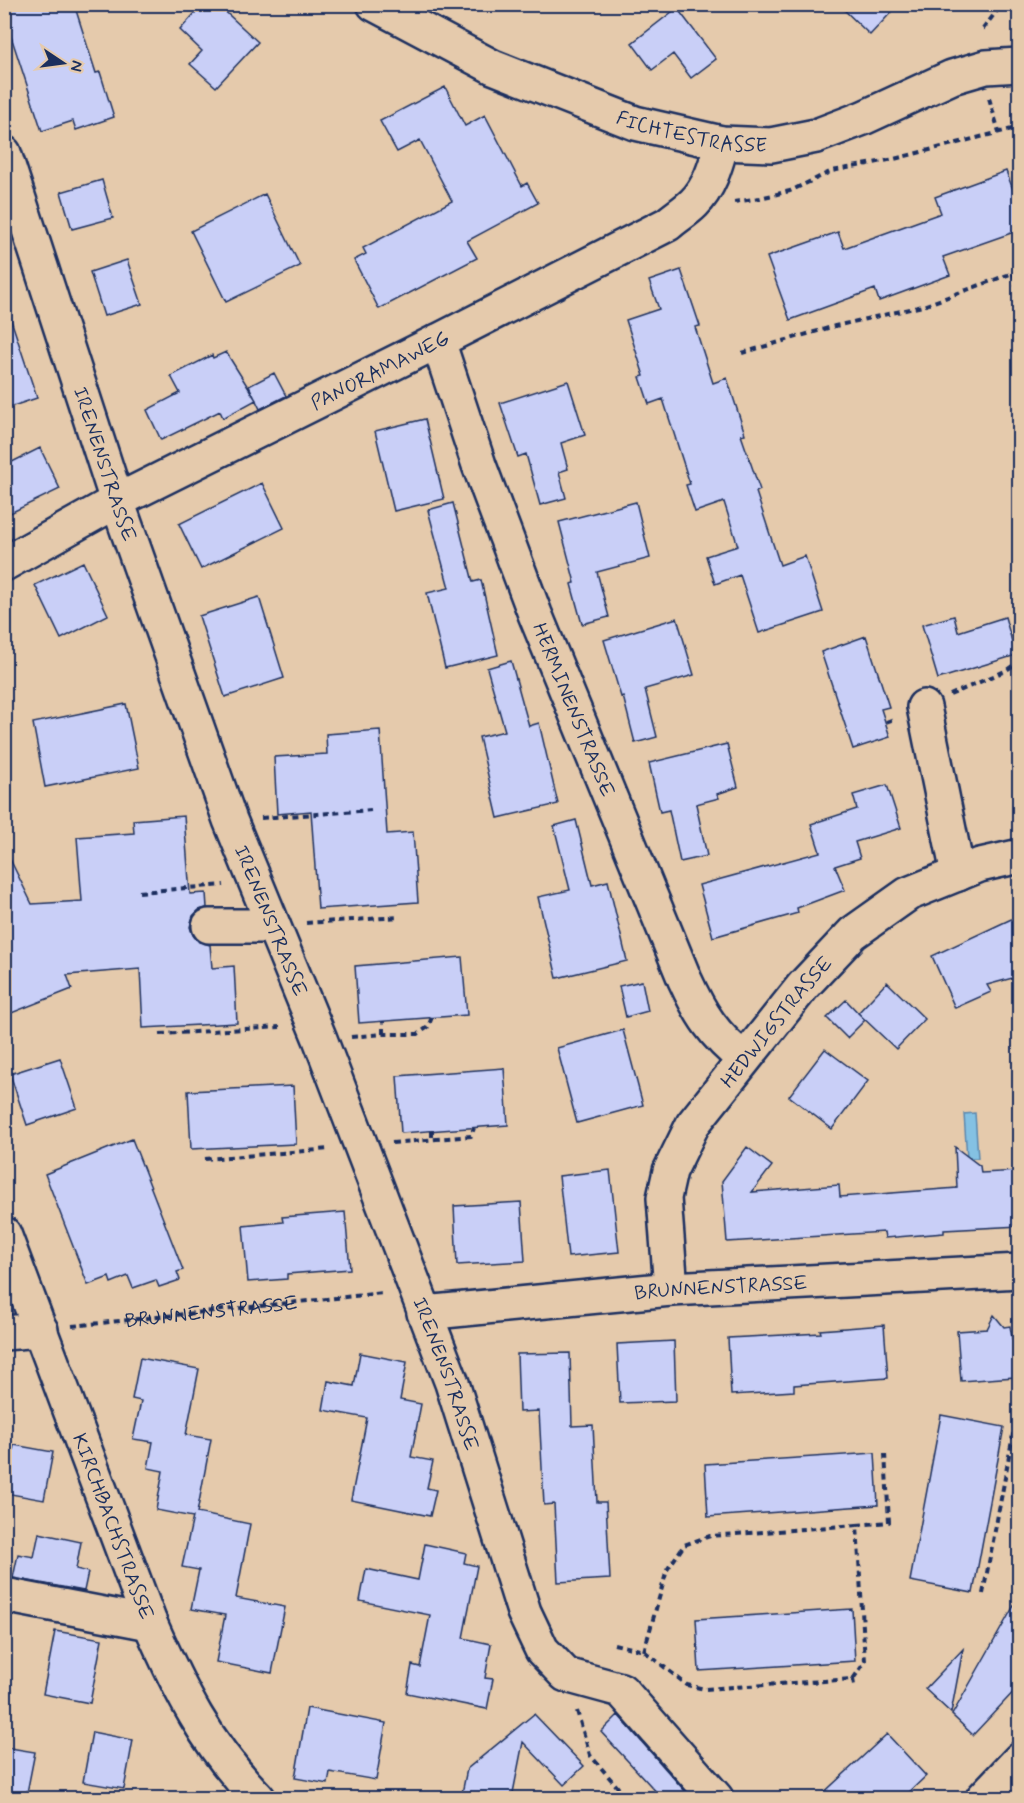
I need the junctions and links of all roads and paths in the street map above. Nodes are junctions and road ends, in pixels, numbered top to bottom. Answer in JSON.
{"nodes":[{"id":1,"x":375,"y":4,"type":"edge"},
{"id":2,"x":999,"y":8,"type":"dead end"},
{"id":3,"x":984,"y":30,"type":"dead end"},
{"id":4,"x":1020,"y":58,"type":"edge"},
{"id":5,"x":1019,"y":66,"type":"edge"},
{"id":6,"x":987,"y":93,"type":"dead end"},
{"id":7,"x":1020,"y":127,"type":"edge"},
{"id":8,"x":999,"y":132,"type":"junction"},
{"id":9,"x":722,"y":143,"type":"junction"},
{"id":10,"x":4,"y":153,"type":"edge"},
{"id":11,"x":704,"y":189,"type":"junction"},
{"id":12,"x":1020,"y":296,"type":"edge"},
{"id":13,"x":438,"y":341,"type":"junction"},
{"id":14,"x":742,"y":353,"type":"dead end"},
{"id":15,"x":117,"y":501,"type":"junction"},
{"id":16,"x":4,"y":564,"type":"edge"},
{"id":17,"x":924,"y":706,"type":"dead end"},
{"id":18,"x":371,"y":810,"type":"dead end"},
{"id":19,"x":230,"y":820,"type":"junction"},
{"id":20,"x":1020,"y":856,"type":"edge"},
{"id":21,"x":958,"y":874,"type":"junction"},
{"id":22,"x":255,"y":882,"type":"junction"},
{"id":23,"x":139,"y":892,"type":"dead end"},
{"id":24,"x":400,"y":916,"type":"dead end"},
{"id":25,"x":208,"y":926,"type":"dead end"},
{"id":26,"x":273,"y":926,"type":"junction"},
{"id":27,"x":432,"y":1017,"type":"dead end"},
{"id":28,"x":383,"y":1021,"type":"dead end"},
{"id":29,"x":317,"y":1032,"type":"junction"},
{"id":30,"x":160,"y":1034,"type":"dead end"},
{"id":31,"x":383,"y":1034,"type":"junction"},
{"id":32,"x":744,"y":1059,"type":"junction"},
{"id":33,"x":432,"y":1131,"type":"dead end"},
{"id":34,"x":432,"y":1140,"type":"dead end"},
{"id":35,"x":4,"y":1234,"type":"edge"},
{"id":36,"x":1020,"y":1271,"type":"edge"},
{"id":37,"x":671,"y":1288,"type":"junction"},
{"id":38,"x":421,"y":1301,"type":"junction"},
{"id":39,"x":41,"y":1330,"type":"junction"},
{"id":40,"x":4,"y":1333,"type":"edge"},
{"id":41,"x":1020,"y":1398,"type":"edge"},
{"id":42,"x":885,"y":1454,"type":"dead end"},
{"id":43,"x":856,"y":1525,"type":"junction"},
{"id":44,"x":983,"y":1594,"type":"dead end"},
{"id":45,"x":4,"y":1596,"type":"edge"},
{"id":46,"x":150,"y":1623,"type":"junction"},
{"id":47,"x":614,"y":1644,"type":"dead end"},
{"id":48,"x":644,"y":1651,"type":"junction"},
{"id":49,"x":566,"y":1676,"type":"junction"},
{"id":50,"x":853,"y":1679,"type":"junction"},
{"id":51,"x":854,"y":1685,"type":"dead end"},
{"id":52,"x":1020,"y":1759,"type":"edge"},
{"id":53,"x":246,"y":1794,"type":"edge"},
{"id":54,"x":627,"y":1798,"type":"edge"},
{"id":55,"x":716,"y":1798,"type":"edge"},
{"id":56,"x":983,"y":1798,"type":"edge"}],
"edges":[{"from":1,"to":9,"type":"street","name":"FICHTESTRASSE"},
{"from":2,"to":3,"type":"path"},
{"from":4,"to":5,"type":"street"},
{"from":5,"to":9,"type":"street","name":"FICHTESTRASSE"},
{"from":6,"to":8,"type":"path"},
{"from":7,"to":8,"type":"path"},
{"from":8,"to":11,"type":"path"},
{"from":9,"to":11,"type":"street","name":"PANORAMAWEG"},
{"from":10,"to":15,"type":"street","name":"IRENENSTRASSE"},
{"from":11,"to":13,"type":"street","name":"PANORAMAWEG"},
{"from":12,"to":14,"type":"path"},
{"from":13,"to":15,"type":"street","name":"PANORAMAWEG"},
{"from":13,"to":32,"type":"street","name":"HERMINENSTRASSE"},
{"from":15,"to":16,"type":"street","name":"PANORAMAWEG"},
{"from":15,"to":19,"type":"street","name":"IRENENSTRASSE"},
{"from":17,"to":21,"type":"street"},
{"from":18,"to":19,"type":"path"},
{"from":19,"to":22,"type":"street","name":"IRENENSTRASSE"},
{"from":20,"to":21,"type":"street","name":"HEDWIGSTRASSE"},
{"from":21,"to":32,"type":"street","name":"HEDWIGSTRASSE"},
{"from":22,"to":23,"type":"path"},
{"from":22,"to":26,"type":"street","name":"IRENENSTRASSE"},
{"from":24,"to":26,"type":"path"},
{"from":25,"to":26,"type":"street"},
{"from":26,"to":29,"type":"street","name":"IRENENSTRASSE"},
{"from":27,"to":31,"type":"path"},
{"from":28,"to":31,"type":"path"},
{"from":29,"to":30,"type":"path"},
{"from":29,"to":31,"type":"path"},
{"from":29,"to":38,"type":"street","name":"IRENENSTRASSE"},
{"from":32,"to":37,"type":"street","name":"HEDWIGSTRASSE"},
{"from":33,"to":34,"type":"path"},
{"from":35,"to":39,"type":"street","name":"KIRCHBACHSTRASSE"},
{"from":36,"to":37,"type":"street","name":"BRUNNENSTRASSE"},
{"from":37,"to":38,"type":"street","name":"BRUNNENSTRASSE"},
{"from":38,"to":39,"type":"path","name":"BRUNNENSTRASSE"},
{"from":38,"to":49,"type":"street","name":"IRENENSTRASSE"},
{"from":39,"to":40,"type":"street"},
{"from":39,"to":46,"type":"street","name":"KIRCHBACHSTRASSE"},
{"from":41,"to":44,"type":"path"},
{"from":42,"to":43,"type":"path"},
{"from":43,"to":48,"type":"path"},
{"from":43,"to":50,"type":"path"},
{"from":45,"to":46,"type":"street"},
{"from":46,"to":53,"type":"street","name":"KIRCHBACHSTRASSE"},
{"from":47,"to":48,"type":"path"},
{"from":48,"to":50,"type":"path"},
{"from":49,"to":54,"type":"path"},
{"from":49,"to":55,"type":"street"},
{"from":50,"to":51,"type":"path"},
{"from":52,"to":56,"type":"street"}]}
